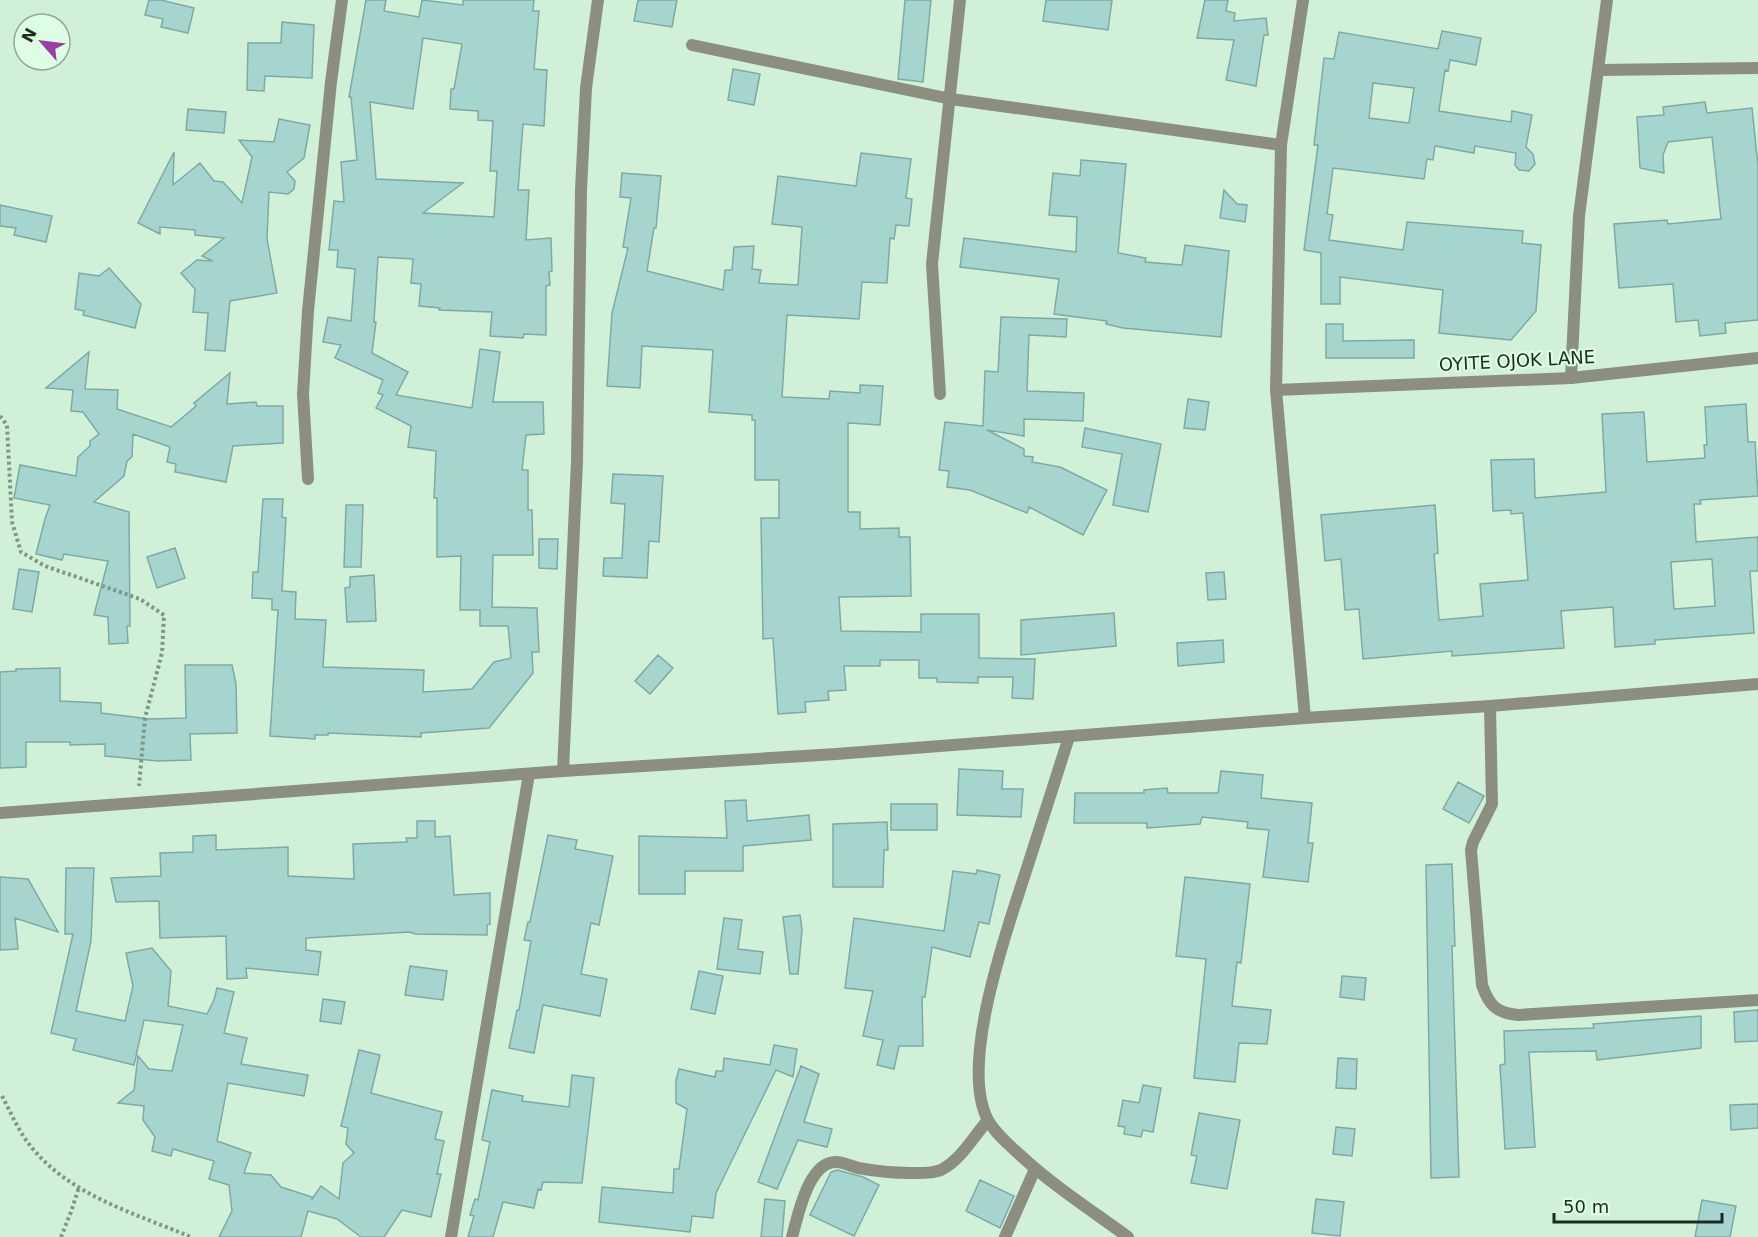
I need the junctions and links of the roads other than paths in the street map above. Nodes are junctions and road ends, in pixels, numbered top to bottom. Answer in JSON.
{"nodes":[{"id":1,"x":342,"y":0,"type":"edge"},
{"id":2,"x":597,"y":0,"type":"edge"},
{"id":3,"x":960,"y":0,"type":"edge"},
{"id":4,"x":1302,"y":0,"type":"edge"},
{"id":5,"x":1607,"y":0,"type":"edge"},
{"id":6,"x":692,"y":45,"type":"dead end"},
{"id":7,"x":1758,"y":68,"type":"edge"},
{"id":8,"x":1599,"y":70,"type":"junction"},
{"id":9,"x":951,"y":99,"type":"junction"},
{"id":10,"x":1281,"y":145,"type":"junction"},
{"id":11,"x":1758,"y":358,"type":"edge"},
{"id":12,"x":1571,"y":378,"type":"junction"},
{"id":13,"x":1276,"y":390,"type":"junction"},
{"id":14,"x":940,"y":394,"type":"dead end"},
{"id":15,"x":308,"y":480,"type":"dead end"},
{"id":16,"x":1758,"y":684,"type":"edge"},
{"id":17,"x":1490,"y":706,"type":"junction"},
{"id":18,"x":1305,"y":718,"type":"junction"},
{"id":19,"x":1069,"y":737,"type":"junction"},
{"id":20,"x":563,"y":771,"type":"junction"},
{"id":21,"x":529,"y":774,"type":"junction"},
{"id":22,"x":0,"y":813,"type":"edge"},
{"id":23,"x":1758,"y":1000,"type":"edge"},
{"id":24,"x":988,"y":1119,"type":"junction"},
{"id":25,"x":1035,"y":1169,"type":"junction"},
{"id":26,"x":452,"y":1237,"type":"edge"},
{"id":27,"x":792,"y":1237,"type":"edge"},
{"id":28,"x":1005,"y":1237,"type":"edge"},
{"id":29,"x":1128,"y":1237,"type":"edge"}],
"edges":[{"from":1,"to":15,"type":"street"},
{"from":2,"to":20,"type":"street"},
{"from":3,"to":9,"type":"street"},
{"from":4,"to":10,"type":"street"},
{"from":5,"to":8,"type":"street"},
{"from":6,"to":9,"type":"street"},
{"from":7,"to":8,"type":"street"},
{"from":8,"to":12,"type":"street"},
{"from":9,"to":10,"type":"street"},
{"from":9,"to":14,"type":"street"},
{"from":10,"to":13,"type":"street"},
{"from":11,"to":12,"type":"street","name":"OYITE OJOK LANE"},
{"from":12,"to":13,"type":"street","name":"OYITE OJOK LANE"},
{"from":13,"to":18,"type":"street"},
{"from":16,"to":17,"type":"street"},
{"from":17,"to":18,"type":"street"},
{"from":17,"to":23,"type":"street"},
{"from":18,"to":19,"type":"street"},
{"from":19,"to":20,"type":"street"},
{"from":19,"to":24,"type":"street"},
{"from":20,"to":21,"type":"street"},
{"from":21,"to":22,"type":"street"},
{"from":21,"to":26,"type":"street"},
{"from":24,"to":25,"type":"street"},
{"from":24,"to":27,"type":"street"},
{"from":25,"to":28,"type":"street"},
{"from":25,"to":29,"type":"street"}]}
